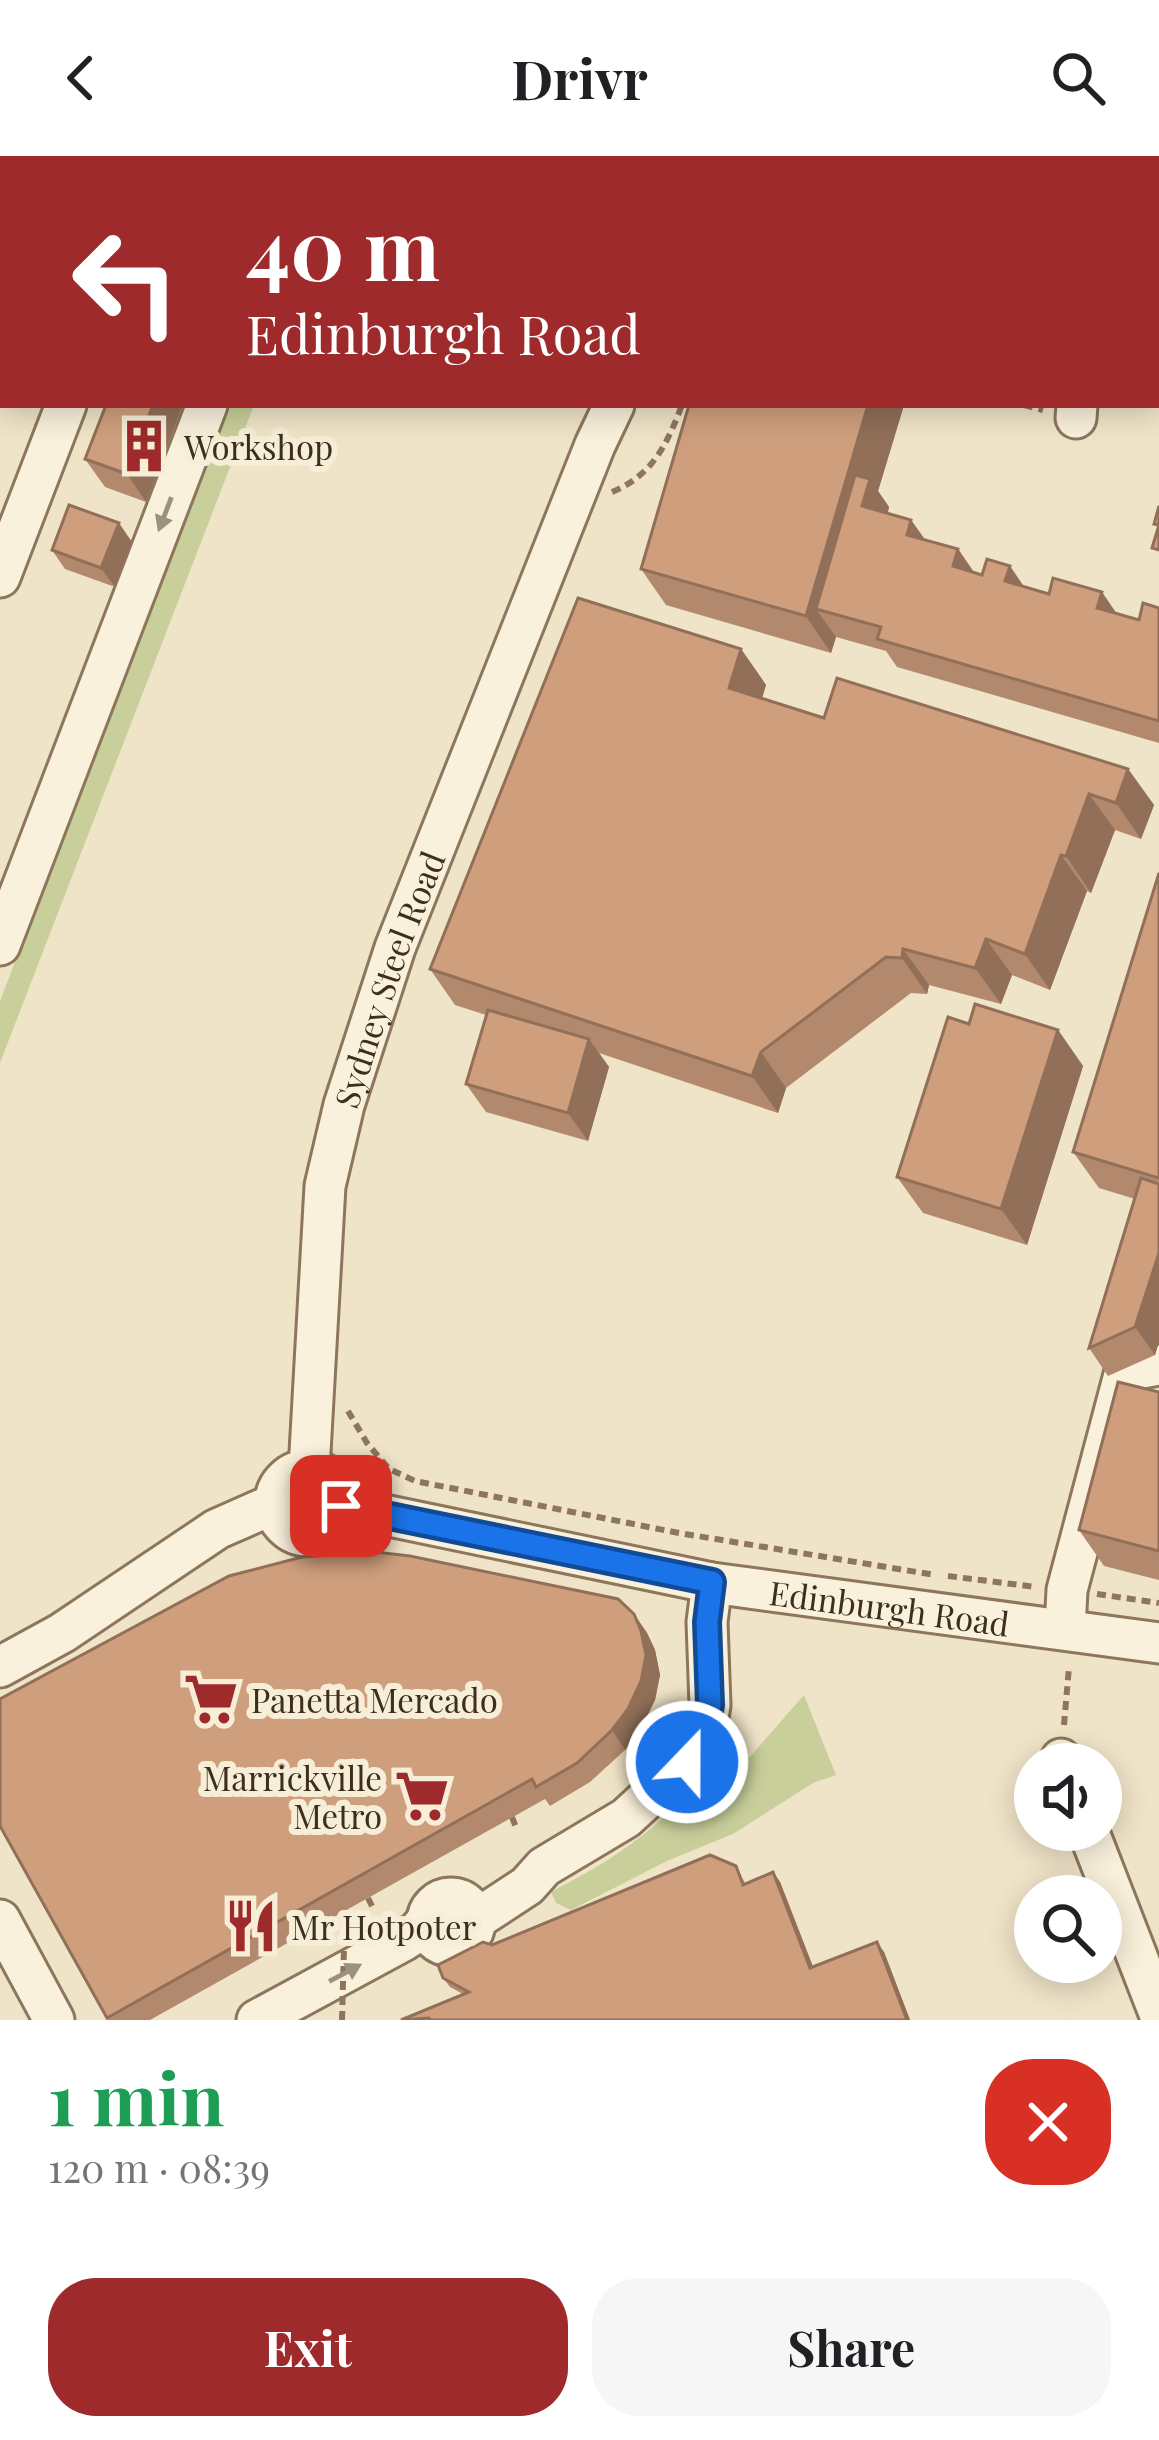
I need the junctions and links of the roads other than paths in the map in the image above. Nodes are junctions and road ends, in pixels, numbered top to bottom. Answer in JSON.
{"nodes":[{"id":1,"x":65,"y":408,"type":"edge"},
{"id":2,"x":205,"y":408,"type":"edge"},
{"id":3,"x":613,"y":408,"type":"edge"},
{"id":4,"x":0,"y":577,"type":"edge"},
{"id":5,"x":13,"y":874,"type":"edge"},
{"id":6,"x":0,"y":945,"type":"edge"},
{"id":7,"x":1159,"y":1365,"type":"edge"},
{"id":8,"x":310,"y":1470,"type":"junction"},
{"id":9,"x":274,"y":1504,"type":"junction"},
{"id":10,"x":341,"y":1506,"type":"junction"},
{"id":11,"x":712,"y":1582,"type":"junction"},
{"id":12,"x":1070,"y":1616,"type":"junction"},
{"id":13,"x":1159,"y":1643,"type":"edge"},
{"id":14,"x":0,"y":1667,"type":"edge"},
{"id":15,"x":1096,"y":1851,"type":"edge"},
{"id":16,"x":0,"y":1920,"type":"edge"},
{"id":17,"x":1159,"y":2014,"type":"edge"},
{"id":18,"x":55,"y":2020,"type":"edge"},
{"id":19,"x":257,"y":2020,"type":"edge"}],
"edges":[{"from":1,"to":4,"type":"street"},
{"from":2,"to":5,"type":"street","one_way":true},
{"from":3,"to":8,"type":"street","name":"Sydney Steel Road"},
{"from":5,"to":6,"type":"street"},
{"from":7,"to":12,"type":"street"},
{"from":8,"to":9,"type":"street"},
{"from":8,"to":10,"type":"street"},
{"from":9,"to":10,"type":"street"},
{"from":9,"to":14,"type":"street"},
{"from":10,"to":11,"type":"street","name":"Edinburgh Road"},
{"from":11,"to":12,"type":"street","name":"Edinburgh Road"},
{"from":19,"to":11,"type":"street","one_way":true},
{"from":12,"to":13,"type":"street","name":"Edinburgh Road"},
{"from":15,"to":17,"type":"street"},
{"from":16,"to":18,"type":"street"}]}
